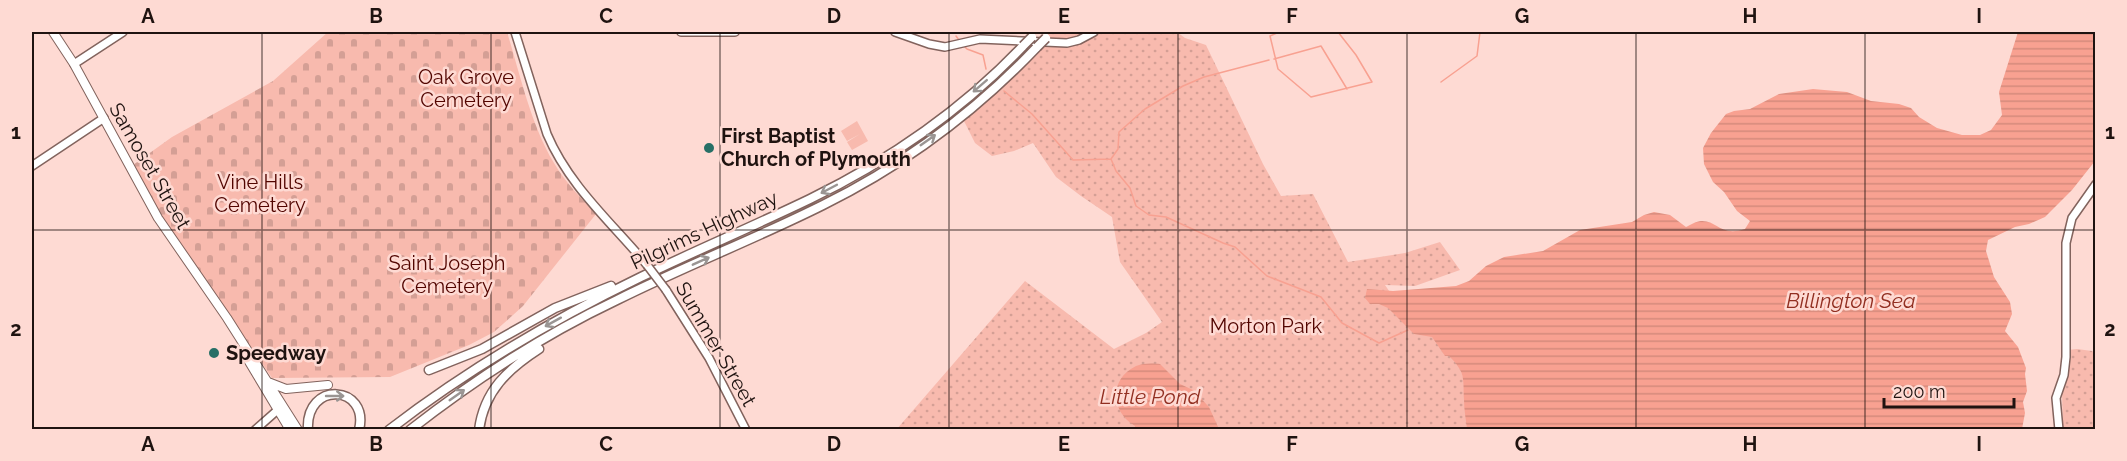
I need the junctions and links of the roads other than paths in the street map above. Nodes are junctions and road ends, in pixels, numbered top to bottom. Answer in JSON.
{"nodes":[{"id":1,"x":53,"y":32,"type":"edge"},
{"id":2,"x":123,"y":32,"type":"edge"},
{"id":3,"x":515,"y":32,"type":"edge"},
{"id":4,"x":681,"y":32,"type":"edge"},
{"id":5,"x":735,"y":32,"type":"edge"},
{"id":6,"x":895,"y":32,"type":"edge"},
{"id":7,"x":1094,"y":32,"type":"edge"},
{"id":8,"x":1034,"y":34,"type":"edge"},
{"id":9,"x":1049,"y":35,"type":"edge"},
{"id":10,"x":74,"y":64,"type":"junction"},
{"id":11,"x":104,"y":118,"type":"junction"},
{"id":12,"x":32,"y":166,"type":"edge"},
{"id":13,"x":2096,"y":184,"type":"edge"},
{"id":14,"x":643,"y":276,"type":"junction"},
{"id":15,"x":615,"y":300,"type":"junction"},
{"id":16,"x":223,"y":314,"type":"junction"},
{"id":17,"x":429,"y":370,"type":"dead end"},
{"id":18,"x":268,"y":382,"type":"junction"},
{"id":19,"x":328,"y":385,"type":"dead end"},
{"id":20,"x":280,"y":408,"type":"junction"},
{"id":21,"x":255,"y":429,"type":"edge"},
{"id":22,"x":290,"y":429,"type":"edge"},
{"id":23,"x":298,"y":429,"type":"edge"},
{"id":24,"x":308,"y":429,"type":"edge"},
{"id":25,"x":359,"y":429,"type":"edge"},
{"id":26,"x":389,"y":429,"type":"edge"},
{"id":27,"x":410,"y":429,"type":"edge"},
{"id":28,"x":479,"y":429,"type":"edge"},
{"id":29,"x":746,"y":429,"type":"edge"},
{"id":30,"x":2059,"y":429,"type":"edge"}],
"edges":[{"from":1,"to":10,"type":"main road","name":"Samoset Street"},
{"from":2,"to":10,"type":"street"},
{"from":3,"to":29,"type":"street","name":"Summer Street","bridge":true},
{"from":4,"to":5,"type":"street"},
{"from":6,"to":7,"type":"street"},
{"from":8,"to":14,"type":"highway","name":"Pilgrims Highway","one_way":true,"bridge":true},
{"from":15,"to":9,"type":"highway","name":"Pilgrims Highway","one_way":true,"bridge":true},
{"from":10,"to":11,"type":"main road","name":"Samoset Street"},
{"from":11,"to":12,"type":"street"},
{"from":11,"to":16,"type":"main road","name":"Samoset Street"},
{"from":13,"to":30,"type":"street"},
{"from":14,"to":17,"type":"highway"},
{"from":14,"to":26,"type":"highway","name":"Pilgrims Highway","one_way":true},
{"from":27,"to":15,"type":"highway","name":"Pilgrims Highway","one_way":true},
{"from":15,"to":28,"type":"highway"},
{"from":16,"to":18,"type":"main road","name":"Samoset Street"},
{"from":16,"to":20,"type":"main road","name":"Samoset Street"},
{"from":18,"to":19,"type":"main road"},
{"from":18,"to":20,"type":"main road","name":"Samoset Street"},
{"from":20,"to":21,"type":"street"},
{"from":20,"to":22,"type":"main road","name":"Samoset Street"},
{"from":20,"to":23,"type":"main road","name":"Samoset Street"},
{"from":24,"to":25,"type":"highway","one_way":true}]}
